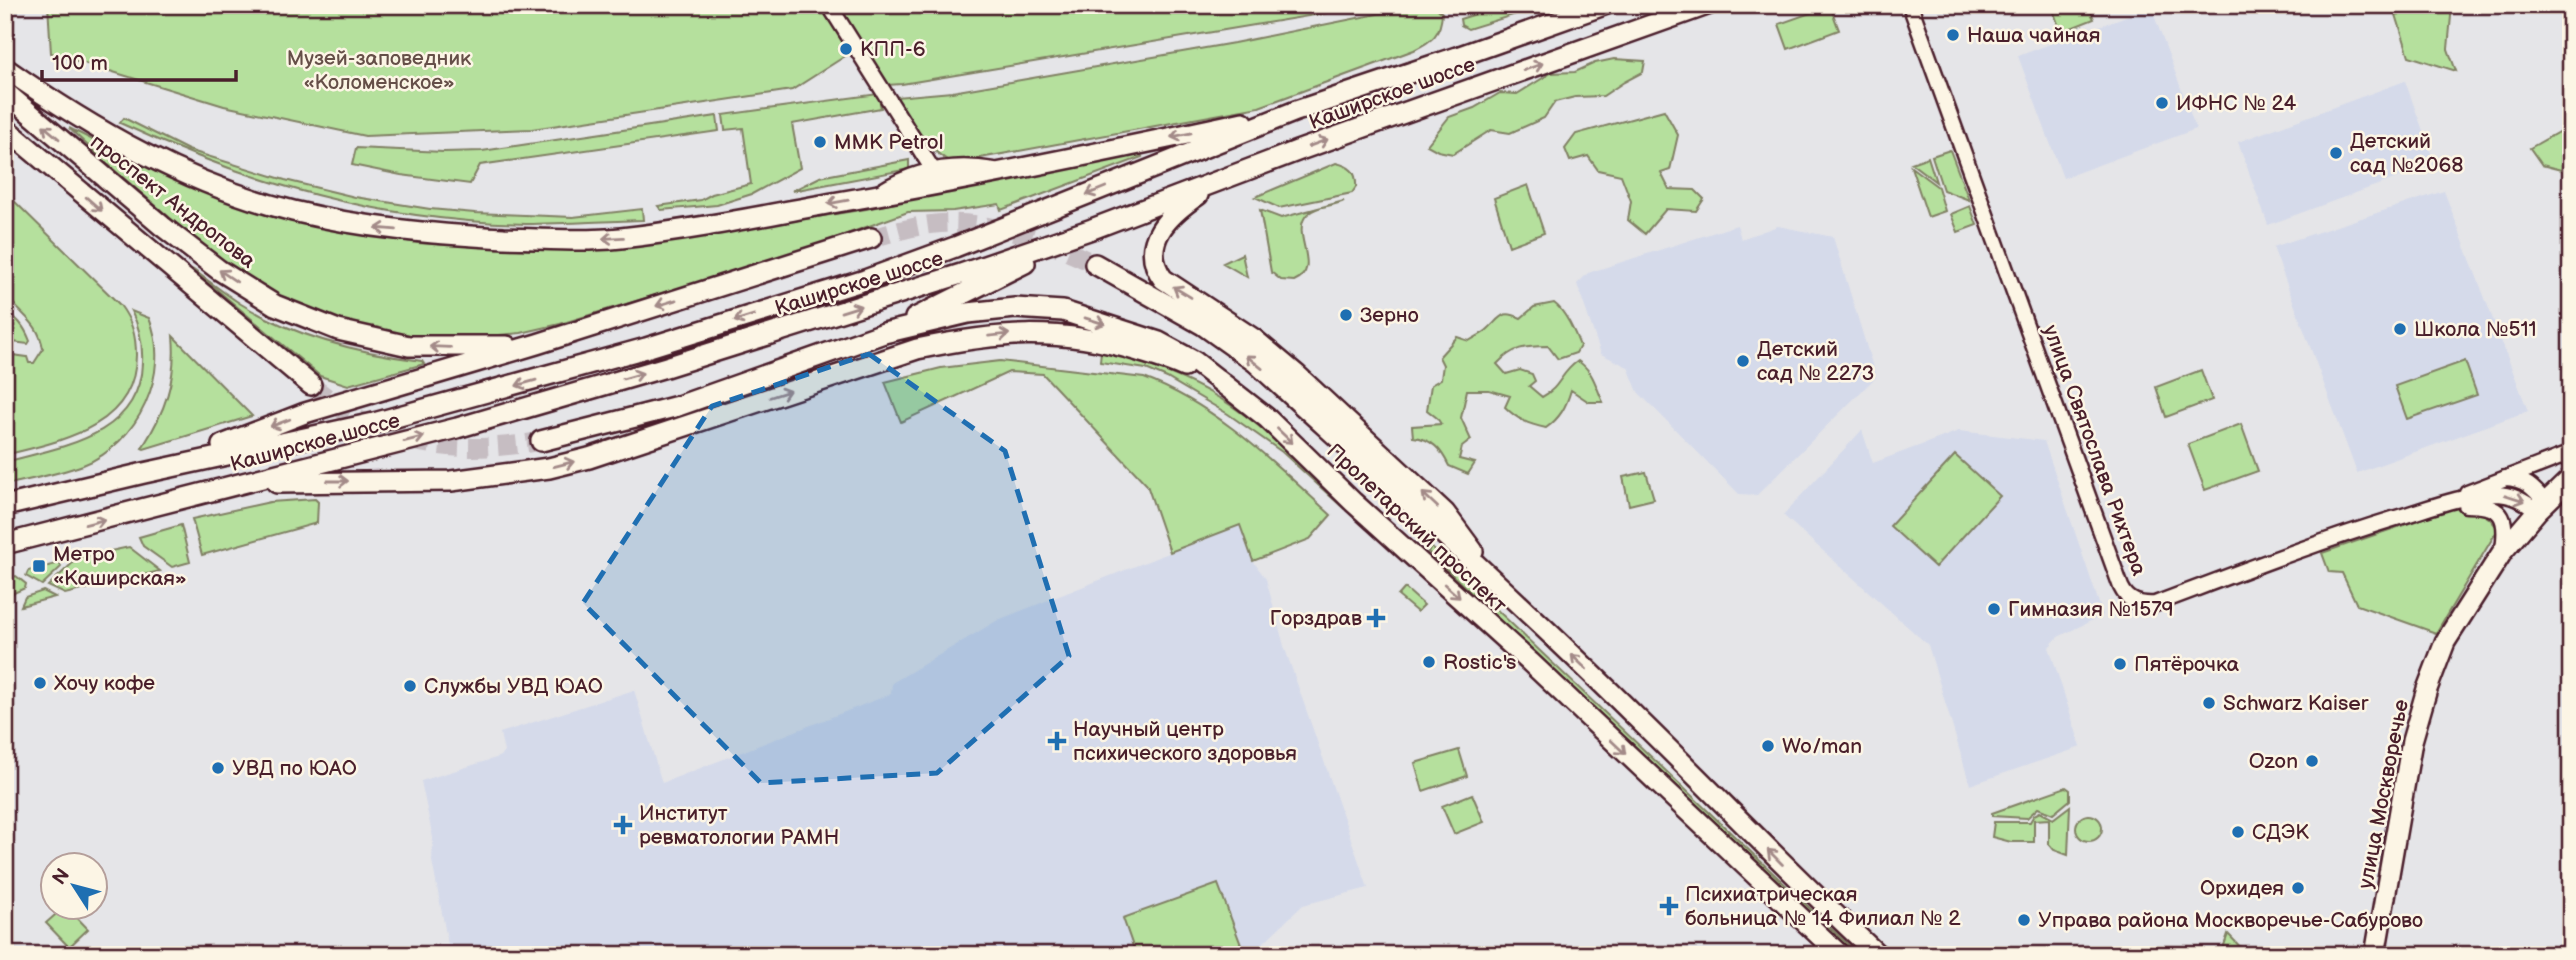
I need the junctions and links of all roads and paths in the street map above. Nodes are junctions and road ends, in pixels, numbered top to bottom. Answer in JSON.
{"nodes":[{"id":1,"x":829,"y":5,"type":"edge"},
{"id":2,"x":1604,"y":5,"type":"edge"},
{"id":3,"x":1707,"y":5,"type":"edge"},
{"id":4,"x":1910,"y":5,"type":"edge"},
{"id":5,"x":5,"y":68,"type":"edge"},
{"id":6,"x":5,"y":92,"type":"edge"},
{"id":7,"x":1296,"y":111,"type":"junction"},
{"id":8,"x":5,"y":128,"type":"edge"},
{"id":9,"x":933,"y":170,"type":"junction"},
{"id":10,"x":1003,"y":172,"type":"junction"},
{"id":11,"x":1223,"y":179,"type":"junction"},
{"id":12,"x":873,"y":196,"type":"junction"},
{"id":13,"x":1092,"y":229,"type":"junction"},
{"id":14,"x":871,"y":239,"type":"tunnel mouth"},
{"id":15,"x":1095,"y":264,"type":"tunnel mouth"},
{"id":16,"x":884,"y":334,"type":"junction"},
{"id":17,"x":533,"y":345,"type":"junction"},
{"id":18,"x":311,"y":385,"type":"tunnel mouth"},
{"id":19,"x":1234,"y":391,"type":"junction"},
{"id":20,"x":541,"y":441,"type":"tunnel mouth"},
{"id":21,"x":2571,"y":453,"type":"edge"},
{"id":22,"x":149,"y":472,"type":"junction"},
{"id":23,"x":2501,"y":478,"type":"junction"},
{"id":24,"x":2571,"y":478,"type":"edge"},
{"id":25,"x":245,"y":484,"type":"junction"},
{"id":26,"x":2441,"y":505,"type":"junction"},
{"id":27,"x":5,"y":506,"type":"edge"},
{"id":28,"x":2542,"y":507,"type":"junction"},
{"id":29,"x":5,"y":544,"type":"edge"},
{"id":30,"x":2503,"y":551,"type":"junction"},
{"id":31,"x":1504,"y":591,"type":"junction"},
{"id":32,"x":1840,"y":955,"type":"edge"},
{"id":33,"x":1878,"y":955,"type":"edge"},
{"id":34,"x":2375,"y":955,"type":"edge"}],
"edges":[{"from":1,"to":9,"type":"street"},
{"from":2,"to":7,"type":"main road","name":"Каширское шоссе"},
{"from":11,"to":3,"type":"main road","name":"Каширское шоссе","one_way":true},
{"from":4,"to":26,"type":"street","name":"улица Святослава Рихтера"},
{"from":12,"to":5,"type":"main road","one_way":true},
{"from":17,"to":6,"type":"main road","name":"проспект Андропова","one_way":true},
{"from":7,"to":10,"type":"main road","one_way":true},
{"from":7,"to":22,"type":"main road","name":"Каширское шоссе","one_way":true},
{"from":8,"to":18,"type":"main road","one_way":true},
{"from":9,"to":10,"type":"street"},
{"from":9,"to":12,"type":"street"},
{"from":10,"to":12,"type":"main road"},
{"from":11,"to":13,"type":"main road","name":"Каширское шоссе"},
{"from":31,"to":11,"type":"main road","one_way":true},
{"from":13,"to":16,"type":"main road"},
{"from":25,"to":13,"type":"main road","name":"Каширское шоссе","one_way":true},
{"from":14,"to":17,"type":"main road","name":"Каширское шоссе","one_way":true},
{"from":31,"to":15,"type":"main road","name":"Пролетарский проспект","one_way":true},
{"from":16,"to":19,"type":"main road","name":"Пролетарский проспект","one_way":true},
{"from":16,"to":20,"type":"main road"},
{"from":17,"to":22,"type":"main road","name":"Каширское шоссе","one_way":true},
{"from":25,"to":19,"type":"main road","one_way":true},
{"from":19,"to":32,"type":"main road","name":"Пролетарский проспект","one_way":true},
{"from":21,"to":23,"type":"street"},
{"from":22,"to":27,"type":"main road","name":"Каширское шоссе"},
{"from":23,"to":26,"type":"street"},
{"from":23,"to":28,"type":"street"},
{"from":24,"to":28,"type":"main road","name":"улица Москворечье"},
{"from":29,"to":25,"type":"main road","name":"Каширское шоссе","one_way":true},
{"from":26,"to":28,"type":"street","one_way":true},
{"from":26,"to":30,"type":"street"},
{"from":28,"to":30,"type":"main road","name":"улица Москворечье"},
{"from":30,"to":34,"type":"main road","name":"улица Москворечье"},
{"from":33,"to":31,"type":"main road","name":"Пролетарский проспект","one_way":true}]}
